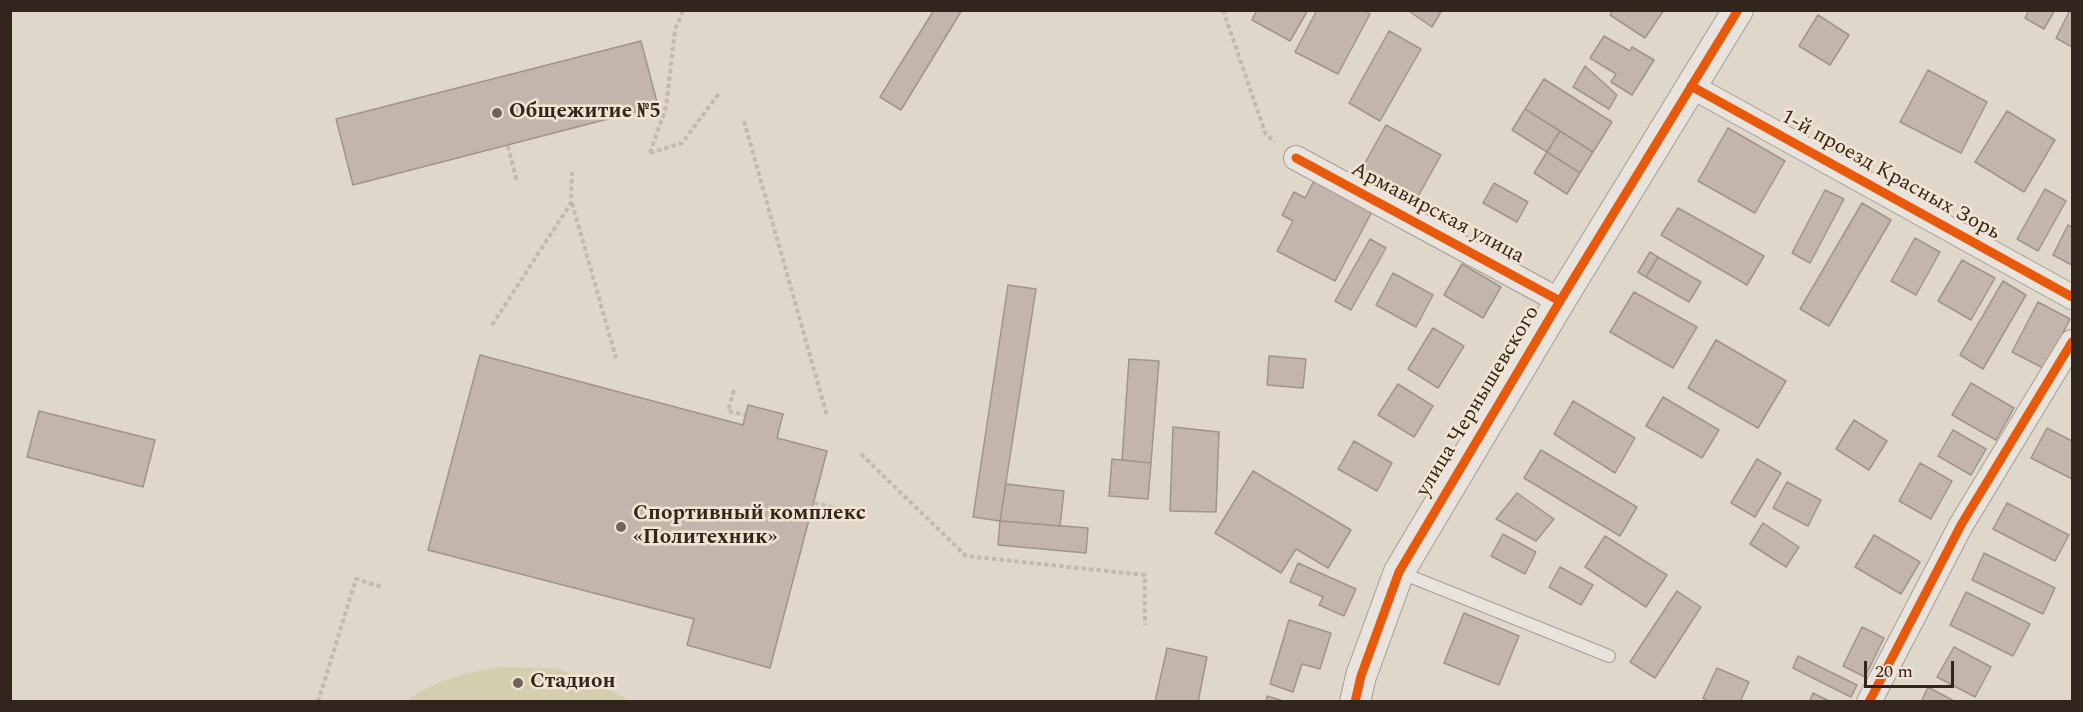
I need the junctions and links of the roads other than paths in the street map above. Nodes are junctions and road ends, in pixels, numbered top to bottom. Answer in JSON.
{"nodes":[{"id":1,"x":1738,"y":10,"type":"edge"},
{"id":2,"x":1691,"y":86,"type":"junction"},
{"id":3,"x":1296,"y":158,"type":"road end"},
{"id":4,"x":2073,"y":297,"type":"edge"},
{"id":5,"x":1560,"y":301,"type":"junction"},
{"id":6,"x":2073,"y":342,"type":"edge"},
{"id":7,"x":1399,"y":572,"type":"junction"},
{"id":8,"x":1609,"y":656,"type":"dead end"},
{"id":9,"x":1354,"y":702,"type":"edge"},
{"id":10,"x":1869,"y":702,"type":"edge"}],
"edges":[{"from":1,"to":2,"type":"street","name":"улица Чернышевского"},
{"from":2,"to":4,"type":"street","name":"1-й проезд Красных Зорь"},
{"from":2,"to":5,"type":"street","name":"улица Чернышевского"},
{"from":3,"to":5,"type":"street","name":"Армавирская улица"},
{"from":5,"to":7,"type":"street","name":"улица Чернышевского"},
{"from":6,"to":10,"type":"street"},
{"from":7,"to":8,"type":"lane"},
{"from":7,"to":9,"type":"street","name":"улица Чернышевского"}]}
